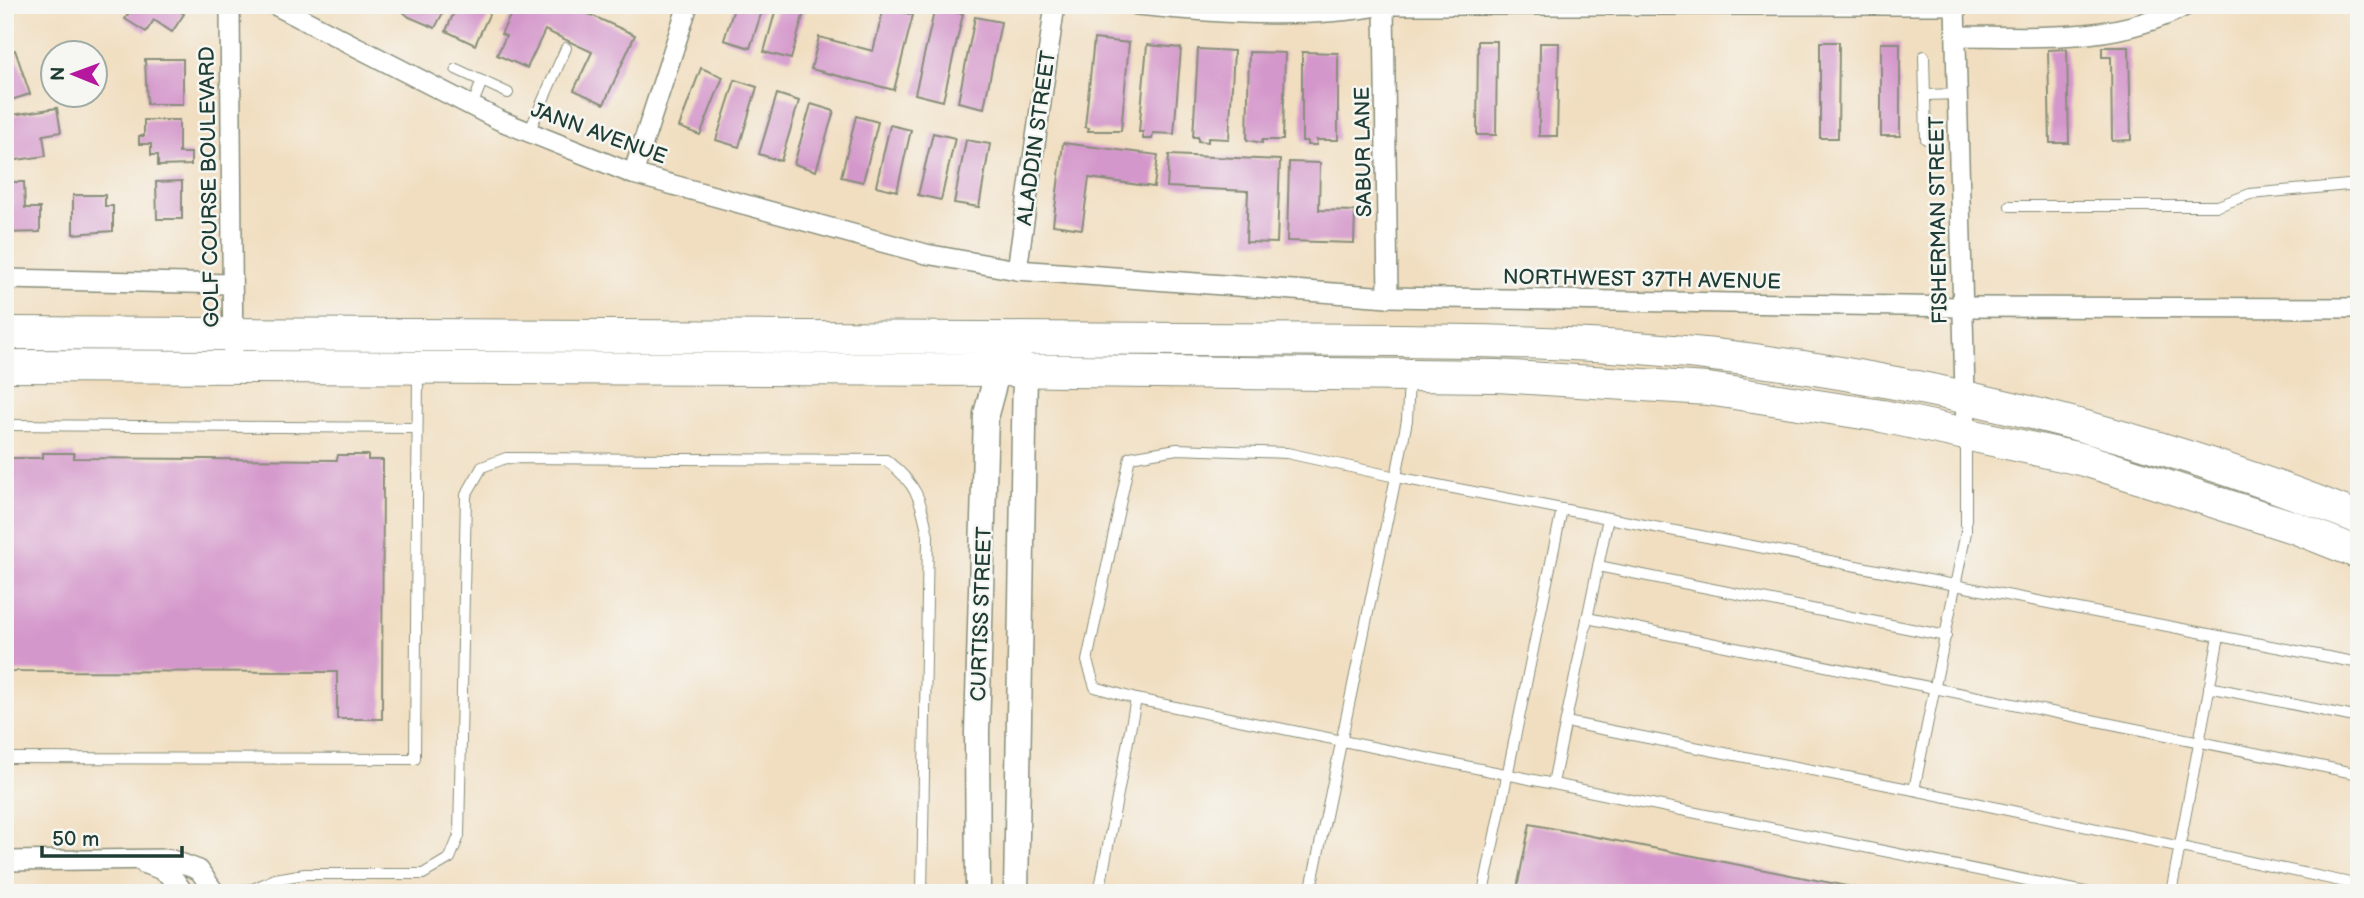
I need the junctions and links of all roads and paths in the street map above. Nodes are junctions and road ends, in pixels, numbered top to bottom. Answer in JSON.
{"nodes":[{"id":1,"x":230,"y":5,"type":"edge"},
{"id":2,"x":275,"y":5,"type":"edge"},
{"id":3,"x":688,"y":5,"type":"edge"},
{"id":4,"x":1055,"y":5,"type":"edge"},
{"id":5,"x":1137,"y":5,"type":"edge"},
{"id":6,"x":1384,"y":5,"type":"edge"},
{"id":7,"x":1779,"y":5,"type":"edge"},
{"id":8,"x":1945,"y":5,"type":"edge"},
{"id":9,"x":1955,"y":5,"type":"edge"},
{"id":10,"x":2187,"y":5,"type":"edge"},
{"id":11,"x":1956,"y":36,"type":"junction"},
{"id":12,"x":566,"y":48,"type":"dead end"},
{"id":13,"x":1924,"y":56,"type":"dead end"},
{"id":14,"x":456,"y":69,"type":"dead end"},
{"id":15,"x":482,"y":81,"type":"junction"},
{"id":16,"x":508,"y":93,"type":"dead end"},
{"id":17,"x":1958,"y":94,"type":"junction"},
{"id":18,"x":1925,"y":95,"type":"junction"},
{"id":19,"x":472,"y":106,"type":"junction"},
{"id":20,"x":529,"y":132,"type":"junction"},
{"id":21,"x":1926,"y":139,"type":"dead end"},
{"id":22,"x":633,"y":174,"type":"junction"},
{"id":23,"x":2359,"y":184,"type":"edge"},
{"id":24,"x":2010,"y":206,"type":"dead end"},
{"id":25,"x":926,"y":254,"type":"joint"},
{"id":26,"x":1017,"y":271,"type":"junction"},
{"id":27,"x":5,"y":279,"type":"edge"},
{"id":28,"x":231,"y":284,"type":"junction"},
{"id":29,"x":1388,"y":297,"type":"junction"},
{"id":30,"x":1962,"y":307,"type":"junction"},
{"id":31,"x":2359,"y":308,"type":"edge"},
{"id":32,"x":5,"y":333,"type":"edge"},
{"id":33,"x":233,"y":334,"type":"junction"},
{"id":34,"x":1009,"y":338,"type":"junction"},
{"id":35,"x":5,"y":366,"type":"edge"},
{"id":36,"x":233,"y":368,"type":"junction"},
{"id":37,"x":418,"y":369,"type":"junction"},
{"id":38,"x":1011,"y":371,"type":"junction"},
{"id":39,"x":1409,"y":375,"type":"junction"},
{"id":40,"x":1965,"y":397,"type":"junction"},
{"id":41,"x":5,"y":425,"type":"edge"},
{"id":42,"x":417,"y":428,"type":"junction"},
{"id":43,"x":1966,"y":433,"type":"junction"},
{"id":44,"x":1396,"y":477,"type":"junction"},
{"id":45,"x":1562,"y":509,"type":"junction"},
{"id":46,"x":1608,"y":518,"type":"junction"},
{"id":47,"x":2359,"y":518,"type":"edge"},
{"id":48,"x":2359,"y":553,"type":"edge"},
{"id":49,"x":1598,"y":566,"type":"junction"},
{"id":50,"x":1956,"y":583,"type":"junction"},
{"id":51,"x":1587,"y":618,"type":"junction"},
{"id":52,"x":2219,"y":635,"type":"junction"},
{"id":53,"x":1946,"y":636,"type":"junction"},
{"id":54,"x":2359,"y":663,"type":"edge"},
{"id":55,"x":2209,"y":687,"type":"junction"},
{"id":56,"x":1935,"y":689,"type":"junction"},
{"id":57,"x":1136,"y":699,"type":"junction"},
{"id":58,"x":2359,"y":718,"type":"edge"},
{"id":59,"x":1566,"y":722,"type":"junction"},
{"id":60,"x":1341,"y":740,"type":"junction"},
{"id":61,"x":2199,"y":741,"type":"junction"},
{"id":62,"x":5,"y":758,"type":"edge"},
{"id":63,"x":1508,"y":773,"type":"junction"},
{"id":64,"x":2359,"y":774,"type":"edge"},
{"id":65,"x":1553,"y":783,"type":"junction"},
{"id":66,"x":1914,"y":790,"type":"junction"},
{"id":67,"x":2179,"y":849,"type":"junction"},
{"id":68,"x":5,"y":861,"type":"edge"},
{"id":69,"x":133,"y":861,"type":"junction"},
{"id":70,"x":2359,"y":885,"type":"edge"},
{"id":71,"x":253,"y":891,"type":"edge"},
{"id":72,"x":183,"y":893,"type":"edge"},
{"id":73,"x":217,"y":893,"type":"edge"},
{"id":74,"x":922,"y":893,"type":"edge"},
{"id":75,"x":978,"y":893,"type":"edge"},
{"id":76,"x":1016,"y":893,"type":"edge"},
{"id":77,"x":1099,"y":893,"type":"edge"},
{"id":78,"x":1310,"y":893,"type":"edge"},
{"id":79,"x":1483,"y":893,"type":"edge"},
{"id":80,"x":2090,"y":893,"type":"edge"},
{"id":81,"x":2171,"y":893,"type":"edge"}],
"edges":[{"from":1,"to":28,"type":"street","name":"GOLF COURSE BOULEVARD"},
{"from":2,"to":19,"type":"street","name":"JANN AVENUE"},
{"from":3,"to":22,"type":"street"},
{"from":4,"to":26,"type":"street","name":"ALADDIN STREET"},
{"from":5,"to":6,"type":"street"},
{"from":6,"to":7,"type":"street"},
{"from":6,"to":29,"type":"street","name":"SABUR LANE"},
{"from":7,"to":8,"type":"street"},
{"from":9,"to":11,"type":"street","name":"FISHERMAN STREET"},
{"from":10,"to":11,"type":"street"},
{"from":11,"to":17,"type":"street","name":"FISHERMAN STREET"},
{"from":12,"to":20,"type":"lane"},
{"from":13,"to":18,"type":"lane"},
{"from":14,"to":15,"type":"lane"},
{"from":15,"to":16,"type":"lane"},
{"from":15,"to":19,"type":"lane"},
{"from":17,"to":18,"type":"lane"},
{"from":17,"to":30,"type":"street","name":"FISHERMAN STREET"},
{"from":18,"to":21,"type":"lane"},
{"from":19,"to":20,"type":"street","name":"JANN AVENUE"},
{"from":20,"to":22,"type":"street","name":"JANN AVENUE"},
{"from":22,"to":25,"type":"street","name":"JANN AVENUE"},
{"from":23,"to":24,"type":"lane"},
{"from":25,"to":26,"type":"street","name":"NORTHWEST 37TH AVENUE"},
{"from":26,"to":29,"type":"street","name":"NORTHWEST 37TH AVENUE"},
{"from":27,"to":28,"type":"street"},
{"from":28,"to":33,"type":"street","name":"GOLF COURSE BOULEVARD"},
{"from":29,"to":30,"type":"street","name":"NORTHWEST 37TH AVENUE"},
{"from":30,"to":31,"type":"street","name":"NORTHWEST 37TH AVENUE"},
{"from":30,"to":40,"type":"street","name":"FISHERMAN STREET"},
{"from":32,"to":33,"type":"main road"},
{"from":33,"to":34,"type":"main road"},
{"from":33,"to":36,"type":"street","name":"GOLF COURSE BOULEVARD"},
{"from":34,"to":38,"type":"street","name":"CURTISS STREET"},
{"from":34,"to":40,"type":"main road"},
{"from":35,"to":36,"type":"main road"},
{"from":36,"to":37,"type":"main road"},
{"from":37,"to":38,"type":"main road"},
{"from":37,"to":42,"type":"lane"},
{"from":38,"to":39,"type":"main road"},
{"from":38,"to":75,"type":"street","name":"CURTISS STREET"},
{"from":38,"to":76,"type":"street","name":"CURTISS STREET"},
{"from":39,"to":43,"type":"main road"},
{"from":39,"to":44,"type":"lane"},
{"from":40,"to":43,"type":"street","name":"FISHERMAN STREET"},
{"from":40,"to":47,"type":"main road"},
{"from":41,"to":42,"type":"lane"},
{"from":42,"to":62,"type":"lane"},
{"from":43,"to":48,"type":"main road"},
{"from":43,"to":50,"type":"lane"},
{"from":44,"to":45,"type":"lane"},
{"from":44,"to":57,"type":"lane"},
{"from":44,"to":60,"type":"lane"},
{"from":45,"to":46,"type":"lane"},
{"from":45,"to":63,"type":"lane"},
{"from":46,"to":49,"type":"lane"},
{"from":46,"to":50,"type":"lane"},
{"from":49,"to":51,"type":"lane"},
{"from":49,"to":53,"type":"lane"},
{"from":50,"to":52,"type":"lane"},
{"from":50,"to":53,"type":"lane"},
{"from":51,"to":56,"type":"lane"},
{"from":51,"to":59,"type":"lane"},
{"from":52,"to":54,"type":"lane"},
{"from":52,"to":55,"type":"lane"},
{"from":53,"to":56,"type":"lane"},
{"from":55,"to":58,"type":"lane"},
{"from":55,"to":61,"type":"lane"},
{"from":56,"to":61,"type":"lane"},
{"from":56,"to":66,"type":"lane"},
{"from":57,"to":60,"type":"lane"},
{"from":57,"to":77,"type":"lane"},
{"from":59,"to":65,"type":"lane"},
{"from":59,"to":66,"type":"lane"},
{"from":60,"to":63,"type":"lane"},
{"from":60,"to":78,"type":"lane"},
{"from":61,"to":64,"type":"lane"},
{"from":61,"to":67,"type":"lane"},
{"from":63,"to":65,"type":"lane"},
{"from":63,"to":79,"type":"lane"},
{"from":65,"to":80,"type":"lane"},
{"from":66,"to":67,"type":"lane"},
{"from":67,"to":70,"type":"lane"},
{"from":67,"to":81,"type":"lane"},
{"from":68,"to":69,"type":"street"},
{"from":69,"to":72,"type":"street"},
{"from":69,"to":73,"type":"street"},
{"from":71,"to":73,"type":"lane"},
{"from":71,"to":74,"type":"lane"}]}
